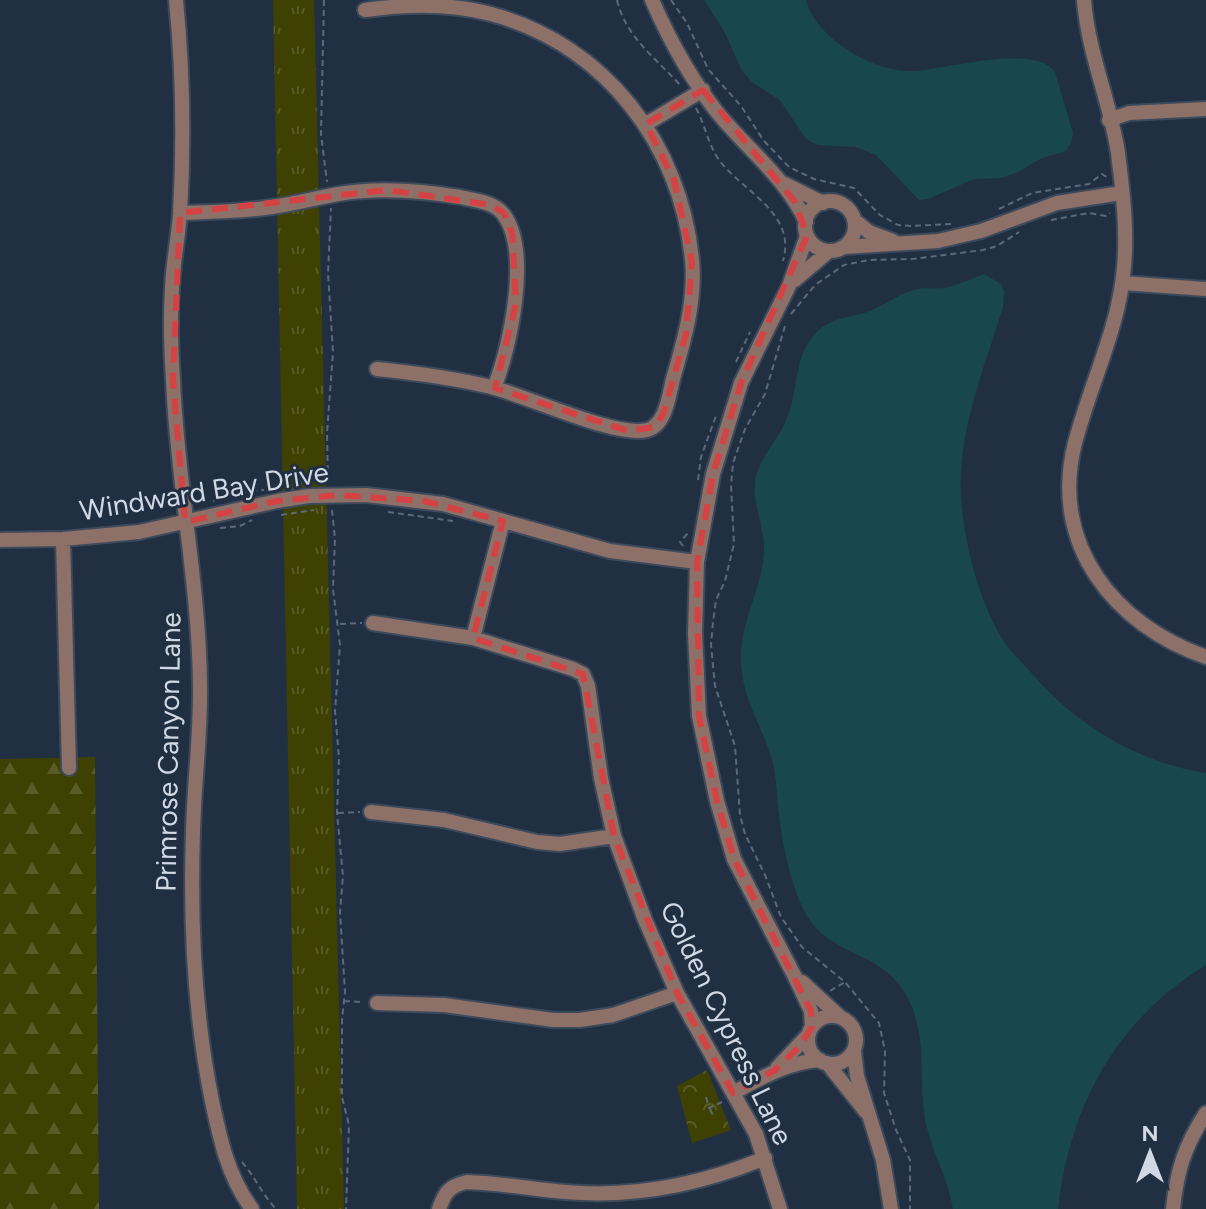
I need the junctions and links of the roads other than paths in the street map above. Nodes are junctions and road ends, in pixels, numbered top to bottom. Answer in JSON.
{"nodes":[{"id":1,"x":176,"y":0,"type":"edge"},
{"id":2,"x":652,"y":0,"type":"edge"},
{"id":3,"x":1084,"y":0,"type":"edge"},
{"id":4,"x":365,"y":10,"type":"dead end"},
{"id":5,"x":696,"y":94,"type":"junction"},
{"id":6,"x":1206,"y":109,"type":"edge"},
{"id":7,"x":1109,"y":120,"type":"junction"},
{"id":8,"x":646,"y":124,"type":"junction"},
{"id":9,"x":781,"y":182,"type":"junction"},
{"id":10,"x":1121,"y":194,"type":"junction"},
{"id":11,"x":823,"y":203,"type":"junction"},
{"id":12,"x":180,"y":213,"type":"junction"},
{"id":13,"x":854,"y":220,"type":"junction"},
{"id":14,"x":807,"y":229,"type":"junction"},
{"id":15,"x":901,"y":244,"type":"junction"},
{"id":16,"x":836,"y":249,"type":"junction"},
{"id":17,"x":1123,"y":283,"type":"junction"},
{"id":18,"x":789,"y":286,"type":"junction"},
{"id":19,"x":1206,"y":289,"type":"edge"},
{"id":20,"x":377,"y":369,"type":"dead end"},
{"id":21,"x":494,"y":388,"type":"junction"},
{"id":22,"x":503,"y":521,"type":"junction"},
{"id":23,"x":185,"y":522,"type":"junction"},
{"id":24,"x":63,"y":539,"type":"junction"},
{"id":25,"x":0,"y":540,"type":"edge"},
{"id":26,"x":694,"y":561,"type":"junction"},
{"id":27,"x":373,"y":623,"type":"road end"},
{"id":28,"x":473,"y":638,"type":"junction"},
{"id":29,"x":1206,"y":657,"type":"edge"},
{"id":30,"x":69,"y":768,"type":"dead end"},
{"id":31,"x":371,"y":812,"type":"road end"},
{"id":32,"x":614,"y":836,"type":"junction"},
{"id":33,"x":795,"y":977,"type":"junction"},
{"id":34,"x":677,"y":993,"type":"junction"},
{"id":35,"x":377,"y":1003,"type":"road end"},
{"id":36,"x":840,"y":1017,"type":"junction"},
{"id":37,"x":810,"y":1031,"type":"junction"},
{"id":38,"x":854,"y":1051,"type":"junction"},
{"id":39,"x":823,"y":1062,"type":"junction"},
{"id":40,"x":774,"y":1071,"type":"junction"},
{"id":41,"x":728,"y":1098,"type":"junction"},
{"id":42,"x":1206,"y":1113,"type":"edge"},
{"id":43,"x":870,"y":1119,"type":"junction"},
{"id":44,"x":765,"y":1158,"type":"junction"},
{"id":45,"x":252,"y":1209,"type":"edge"},
{"id":46,"x":439,"y":1209,"type":"edge"},
{"id":47,"x":780,"y":1209,"type":"edge"},
{"id":48,"x":891,"y":1209,"type":"edge"},
{"id":49,"x":1173,"y":1209,"type":"edge"}],
"edges":[{"from":1,"to":12,"type":"street","name":"Primrose Canyon Lane"},
{"from":2,"to":5,"type":"street"},
{"from":3,"to":7,"type":"street"},
{"from":4,"to":8,"type":"street"},
{"from":5,"to":8,"type":"street"},
{"from":5,"to":9,"type":"street"},
{"from":6,"to":7,"type":"street"},
{"from":7,"to":10,"type":"street"},
{"from":8,"to":21,"type":"street"},
{"from":9,"to":11,"type":"street"},
{"from":9,"to":14,"type":"street"},
{"from":10,"to":15,"type":"street"},
{"from":10,"to":17,"type":"street"},
{"from":11,"to":13,"type":"street"},
{"from":11,"to":14,"type":"street"},
{"from":12,"to":21,"type":"street"},
{"from":12,"to":23,"type":"street","name":"Primrose Canyon Lane"},
{"from":13,"to":15,"type":"street"},
{"from":13,"to":16,"type":"street"},
{"from":14,"to":16,"type":"street"},
{"from":14,"to":18,"type":"street"},
{"from":15,"to":16,"type":"street"},
{"from":16,"to":18,"type":"street"},
{"from":17,"to":19,"type":"street"},
{"from":17,"to":29,"type":"street"},
{"from":18,"to":26,"type":"street"},
{"from":20,"to":21,"type":"street"},
{"from":22,"to":23,"type":"street","name":"Windward Bay Drive"},
{"from":22,"to":26,"type":"street","name":"Windward Bay Drive"},
{"from":22,"to":28,"type":"street"},
{"from":23,"to":24,"type":"street","name":"Windward Bay Drive"},
{"from":23,"to":45,"type":"street","name":"Primrose Canyon Lane"},
{"from":24,"to":25,"type":"street","name":"Windward Bay Drive"},
{"from":24,"to":30,"type":"street"},
{"from":26,"to":33,"type":"street"},
{"from":27,"to":28,"type":"street"},
{"from":28,"to":32,"type":"street","name":"Golden Cypress Lane"},
{"from":31,"to":32,"type":"street"},
{"from":32,"to":34,"type":"street","name":"Golden Cypress Lane"},
{"from":33,"to":36,"type":"street"},
{"from":33,"to":37,"type":"street"},
{"from":34,"to":35,"type":"street"},
{"from":34,"to":41,"type":"street","name":"Golden Cypress Lane"},
{"from":36,"to":37,"type":"street"},
{"from":36,"to":38,"type":"street"},
{"from":37,"to":39,"type":"street"},
{"from":37,"to":40,"type":"street"},
{"from":38,"to":39,"type":"street"},
{"from":38,"to":43,"type":"street"},
{"from":39,"to":40,"type":"street"},
{"from":39,"to":43,"type":"street"},
{"from":40,"to":41,"type":"street"},
{"from":41,"to":44,"type":"street","name":"Golden Cypress Lane"},
{"from":42,"to":49,"type":"street"},
{"from":43,"to":48,"type":"street"},
{"from":44,"to":46,"type":"street"},
{"from":44,"to":47,"type":"street","name":"Golden Cypress Lane"}]}
